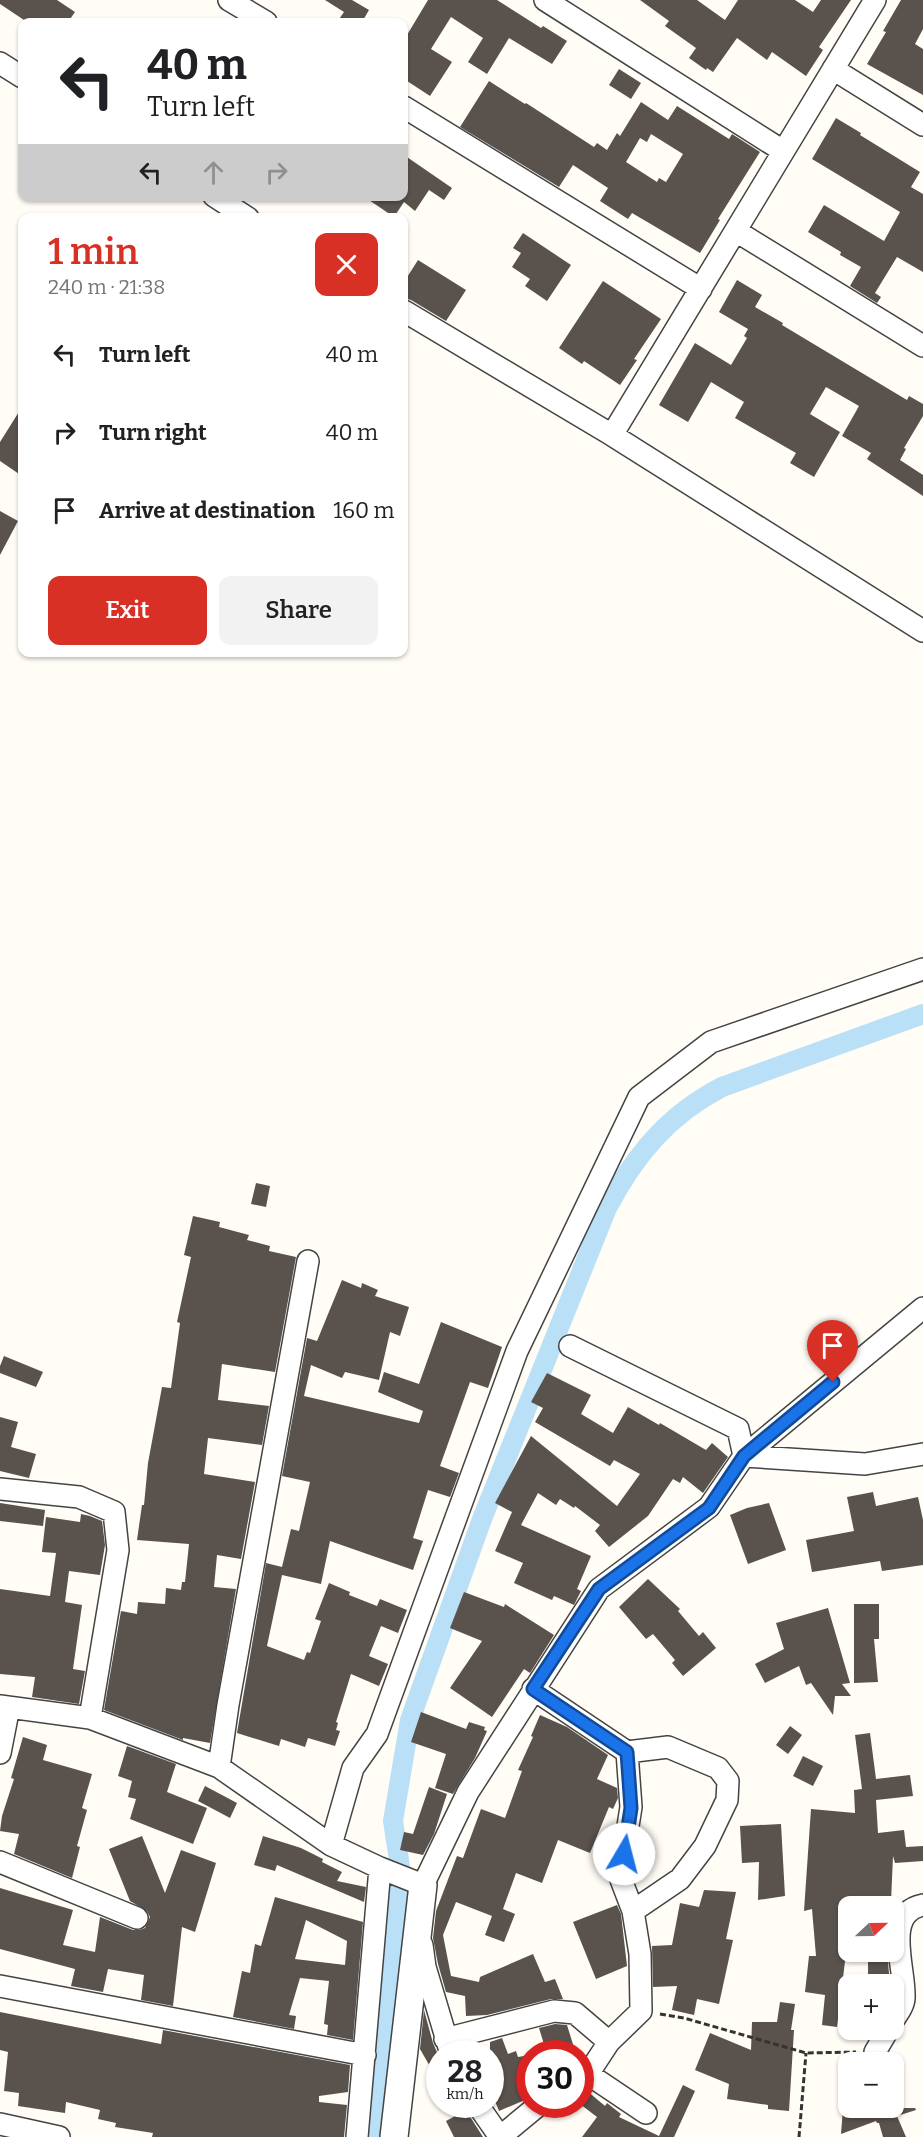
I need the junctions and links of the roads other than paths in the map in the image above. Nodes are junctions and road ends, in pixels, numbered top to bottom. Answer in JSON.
{"nodes":[{"id":1,"x":229,"y":0,"type":"edge"},
{"id":2,"x":545,"y":0,"type":"edge"},
{"id":3,"x":875,"y":0,"type":"edge"},
{"id":4,"x":259,"y":18,"type":"edge"},
{"id":5,"x":0,"y":63,"type":"edge"},
{"id":6,"x":833,"y":69,"type":"junction"},
{"id":7,"x":18,"y":74,"type":"edge"},
{"id":8,"x":408,"y":109,"type":"edge"},
{"id":9,"x":923,"y":125,"type":"edge"},
{"id":10,"x":783,"y":151,"type":"junction"},
{"id":11,"x":222,"y":201,"type":"edge"},
{"id":12,"x":240,"y":213,"type":"edge"},
{"id":13,"x":736,"y":231,"type":"junction"},
{"id":14,"x":701,"y":289,"type":"junction"},
{"id":15,"x":408,"y":313,"type":"edge"},
{"id":16,"x":923,"y":346,"type":"edge"},
{"id":17,"x":612,"y":435,"type":"junction"},
{"id":18,"x":923,"y":631,"type":"edge"},
{"id":19,"x":923,"y":969,"type":"edge"},
{"id":20,"x":308,"y":1261,"type":"dead end"},
{"id":21,"x":923,"y":1308,"type":"edge"},
{"id":22,"x":570,"y":1346,"type":"dead end"},
{"id":23,"x":923,"y":1454,"type":"edge"},
{"id":24,"x":744,"y":1456,"type":"junction"},
{"id":25,"x":0,"y":1489,"type":"edge"},
{"id":26,"x":533,"y":1689,"type":"junction"},
{"id":27,"x":5,"y":1706,"type":"edge"},
{"id":28,"x":90,"y":1718,"type":"junction"},
{"id":29,"x":627,"y":1752,"type":"junction"},
{"id":30,"x":0,"y":1753,"type":"edge"},
{"id":31,"x":219,"y":1767,"type":"junction"},
{"id":32,"x":331,"y":1845,"type":"junction"},
{"id":33,"x":0,"y":1862,"type":"edge"},
{"id":34,"x":380,"y":1868,"type":"junction"},
{"id":35,"x":413,"y":1881,"type":"junction"},
{"id":36,"x":923,"y":1905,"type":"edge"},
{"id":37,"x":633,"y":1911,"type":"junction"},
{"id":38,"x":418,"y":1917,"type":"junction"},
{"id":39,"x":137,"y":1918,"type":"dead end"},
{"id":40,"x":902,"y":1974,"type":"edge"},
{"id":41,"x":0,"y":1986,"type":"edge"},
{"id":42,"x":446,"y":2040,"type":"edge"},
{"id":43,"x":466,"y":2040,"type":"edge"},
{"id":44,"x":882,"y":2040,"type":"edge"},
{"id":45,"x":609,"y":2042,"type":"junction"},
{"id":46,"x":875,"y":2052,"type":"dead end"},
{"id":47,"x":365,"y":2055,"type":"junction"},
{"id":48,"x":594,"y":2062,"type":"edge"},
{"id":49,"x":594,"y":2082,"type":"edge"},
{"id":50,"x":646,"y":2113,"type":"dead end"},
{"id":51,"x":487,"y":2118,"type":"edge"},
{"id":52,"x":523,"y":2118,"type":"edge"},
{"id":53,"x":0,"y":2124,"type":"edge"},
{"id":54,"x":58,"y":2137,"type":"edge"},
{"id":55,"x":357,"y":2137,"type":"edge"},
{"id":56,"x":394,"y":2137,"type":"edge"},
{"id":57,"x":500,"y":2137,"type":"edge"}],
"edges":[{"from":1,"to":4,"type":"street"},
{"from":2,"to":10,"type":"street"},
{"from":3,"to":6,"type":"street"},
{"from":5,"to":7,"type":"street"},
{"from":6,"to":9,"type":"street"},
{"from":6,"to":10,"type":"street"},
{"from":8,"to":14,"type":"street"},
{"from":10,"to":13,"type":"street"},
{"from":11,"to":12,"type":"street"},
{"from":13,"to":14,"type":"street"},
{"from":13,"to":16,"type":"street"},
{"from":14,"to":17,"type":"street"},
{"from":15,"to":17,"type":"street"},
{"from":17,"to":18,"type":"street"},
{"from":19,"to":32,"type":"street"},
{"from":20,"to":31,"type":"street"},
{"from":21,"to":24,"type":"street"},
{"from":22,"to":24,"type":"street"},
{"from":23,"to":24,"type":"street"},
{"from":24,"to":26,"type":"street"},
{"from":25,"to":28,"type":"street"},
{"from":26,"to":29,"type":"street"},
{"from":26,"to":35,"type":"street"},
{"from":27,"to":28,"type":"street"},
{"from":27,"to":30,"type":"street"},
{"from":28,"to":31,"type":"street"},
{"from":29,"to":37,"type":"street"},
{"from":29,"to":37,"type":"street"},
{"from":31,"to":32,"type":"street"},
{"from":32,"to":34,"type":"street"},
{"from":33,"to":39,"type":"street"},
{"from":34,"to":35,"type":"street"},
{"from":34,"to":47,"type":"street"},
{"from":35,"to":38,"type":"street"},
{"from":36,"to":40,"type":"street"},
{"from":37,"to":45,"type":"street"},
{"from":38,"to":42,"type":"street"},
{"from":38,"to":56,"type":"street"},
{"from":41,"to":47,"type":"street"},
{"from":43,"to":45,"type":"street"},
{"from":44,"to":46,"type":"street"},
{"from":45,"to":48,"type":"street"},
{"from":47,"to":55,"type":"street"},
{"from":49,"to":50,"type":"street"},
{"from":51,"to":57,"type":"street"},
{"from":52,"to":57,"type":"street"},
{"from":53,"to":54,"type":"street"}]}
